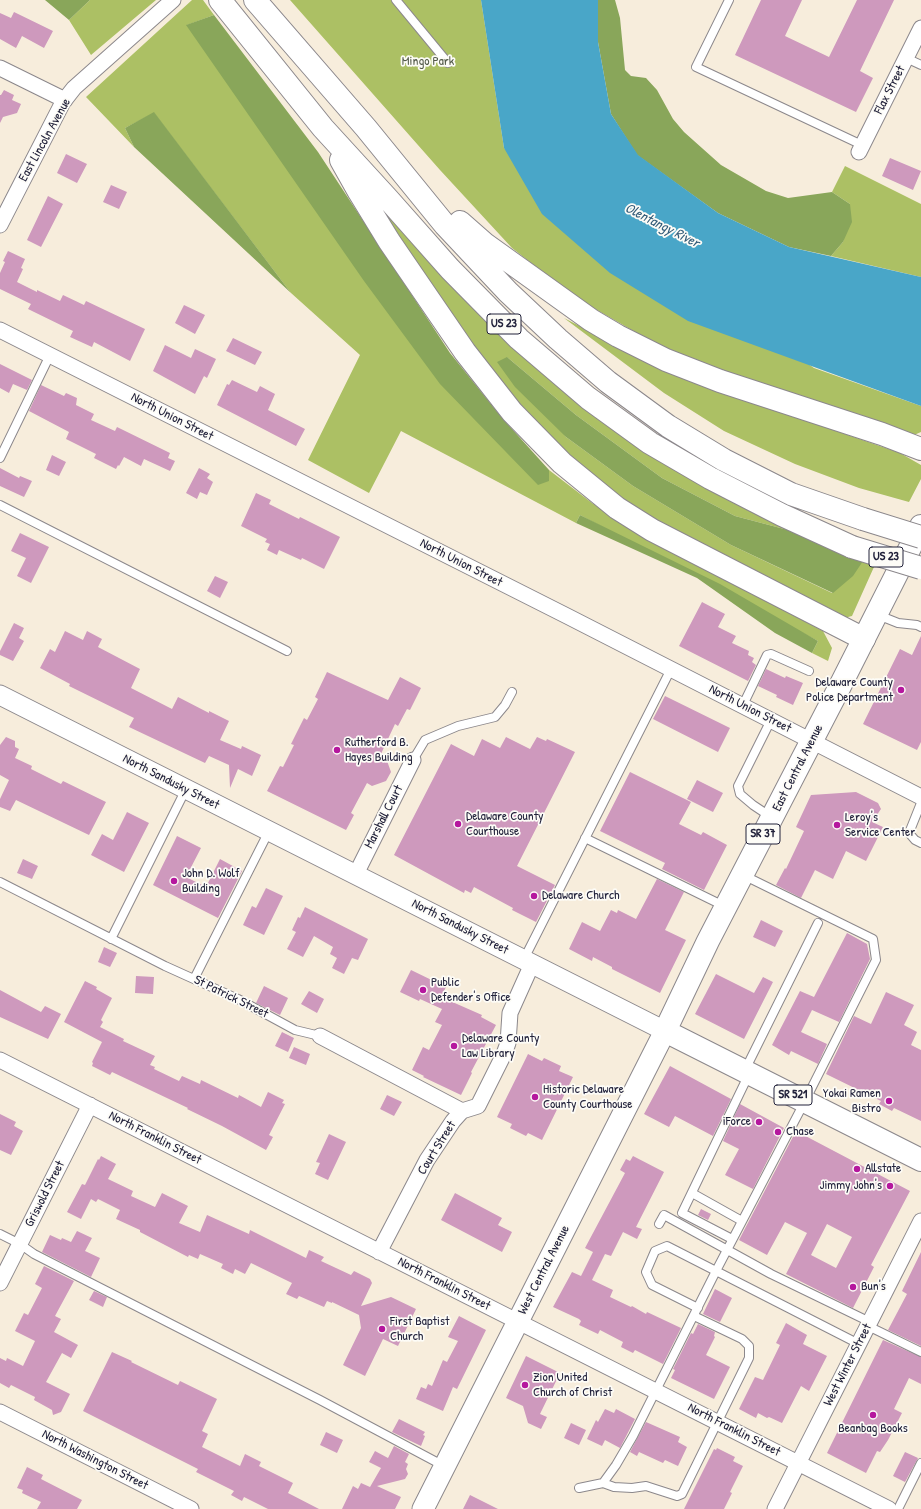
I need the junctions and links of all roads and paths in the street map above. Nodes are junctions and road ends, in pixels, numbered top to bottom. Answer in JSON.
{"nodes":[{"id":1,"x":173,"y":0,"type":"edge"},
{"id":2,"x":255,"y":0,"type":"edge"},
{"id":3,"x":396,"y":0,"type":"edge"},
{"id":4,"x":729,"y":0,"type":"edge"},
{"id":5,"x":224,"y":6,"type":"edge"},
{"id":6,"x":921,"y":28,"type":"edge"},
{"id":7,"x":906,"y":58,"type":"junction"},
{"id":8,"x":448,"y":64,"type":"dead end"},
{"id":9,"x":921,"y":65,"type":"edge"},
{"id":10,"x":0,"y":68,"type":"edge"},
{"id":11,"x":65,"y":100,"type":"junction"},
{"id":12,"x":323,"y":128,"type":"junction"},
{"id":13,"x":860,"y":149,"type":"joint"},
{"id":14,"x":402,"y":171,"type":"junction"},
{"id":15,"x":0,"y":225,"type":"edge"},
{"id":16,"x":0,"y":330,"type":"edge"},
{"id":17,"x":50,"y":355,"type":"junction"},
{"id":18,"x":921,"y":449,"type":"edge"},
{"id":19,"x":0,"y":458,"type":"edge"},
{"id":20,"x":0,"y":505,"type":"edge"},
{"id":21,"x":921,"y":526,"type":"edge"},
{"id":22,"x":921,"y":537,"type":"edge"},
{"id":23,"x":921,"y":568,"type":"edge"},
{"id":24,"x":877,"y":614,"type":"junction"},
{"id":25,"x":921,"y":627,"type":"edge"},
{"id":26,"x":864,"y":639,"type":"junction"},
{"id":27,"x":287,"y":651,"type":"dead end"},
{"id":28,"x":671,"y":669,"type":"junction"},
{"id":29,"x":809,"y":671,"type":"dead end"},
{"id":30,"x":512,"y":692,"type":"dead end"},
{"id":31,"x":0,"y":695,"type":"edge"},
{"id":32,"x":742,"y":706,"type":"junction"},
{"id":33,"x":771,"y":720,"type":"junction"},
{"id":34,"x":811,"y":741,"type":"junction"},
{"id":35,"x":413,"y":760,"type":"joint"},
{"id":36,"x":186,"y":789,"type":"junction"},
{"id":37,"x":921,"y":797,"type":"edge"},
{"id":38,"x":921,"y":803,"type":"edge"},
{"id":39,"x":772,"y":817,"type":"junction"},
{"id":40,"x":269,"y":831,"type":"junction"},
{"id":41,"x":585,"y":838,"type":"junction"},
{"id":42,"x":921,"y":843,"type":"edge"},
{"id":43,"x":356,"y":874,"type":"junction"},
{"id":44,"x":742,"y":874,"type":"junction"},
{"id":45,"x":0,"y":882,"type":"edge"},
{"id":46,"x":726,"y":907,"type":"junction"},
{"id":47,"x":818,"y":923,"type":"dead end"},
{"id":48,"x":112,"y":939,"type":"junction"},
{"id":49,"x":528,"y":961,"type":"junction"},
{"id":50,"x":194,"y":980,"type":"junction"},
{"id":51,"x":665,"y":1031,"type":"junction"},
{"id":52,"x":320,"y":1036,"type":"joint"},
{"id":53,"x":0,"y":1060,"type":"edge"},
{"id":54,"x":747,"y":1072,"type":"junction"},
{"id":55,"x":805,"y":1101,"type":"junction"},
{"id":56,"x":90,"y":1105,"type":"junction"},
{"id":57,"x":462,"y":1111,"type":"junction"},
{"id":58,"x":921,"y":1160,"type":"edge"},
{"id":59,"x":692,"y":1193,"type":"junction"},
{"id":60,"x":742,"y":1220,"type":"junction"},
{"id":61,"x":921,"y":1221,"type":"edge"},
{"id":62,"x":659,"y":1224,"type":"dead end"},
{"id":63,"x":0,"y":1234,"type":"edge"},
{"id":64,"x":732,"y":1239,"type":"junction"},
{"id":65,"x":20,"y":1244,"type":"junction"},
{"id":66,"x":727,"y":1249,"type":"junction"},
{"id":67,"x":379,"y":1252,"type":"junction"},
{"id":68,"x":716,"y":1271,"type":"junction"},
{"id":69,"x":0,"y":1283,"type":"edge"},
{"id":70,"x":698,"y":1308,"type":"junction"},
{"id":71,"x":694,"y":1316,"type":"junction"},
{"id":72,"x":518,"y":1321,"type":"junction"},
{"id":73,"x":869,"y":1324,"type":"junction"},
{"id":74,"x":859,"y":1344,"type":"junction"},
{"id":75,"x":921,"y":1352,"type":"edge"},
{"id":76,"x":656,"y":1391,"type":"junction"},
{"id":77,"x":0,"y":1412,"type":"edge"},
{"id":78,"x":718,"y":1422,"type":"junction"},
{"id":79,"x":798,"y":1463,"type":"junction"},
{"id":80,"x":921,"y":1463,"type":"edge"},
{"id":81,"x":444,"y":1466,"type":"junction"},
{"id":82,"x":603,"y":1482,"type":"junction"},
{"id":83,"x":579,"y":1488,"type":"dead end"},
{"id":84,"x":191,"y":1509,"type":"edge"},
{"id":85,"x":423,"y":1509,"type":"edge"},
{"id":86,"x":775,"y":1509,"type":"edge"},
{"id":87,"x":889,"y":1509,"type":"edge"},
{"id":88,"x":898,"y":1509,"type":"edge"}],
"edges":[{"from":1,"to":11,"type":"street","name":"East Lincoln Avenue"},
{"from":2,"to":14,"type":"highway","number":"US 23"},
{"from":3,"to":8,"type":"lane"},
{"from":4,"to":13,"type":"lane"},
{"from":5,"to":12,"type":"highway","number":"US 23"},
{"from":6,"to":7,"type":"street","name":"Flax Street"},
{"from":7,"to":9,"type":"lane"},
{"from":7,"to":13,"type":"street","name":"Flax Street"},
{"from":10,"to":11,"type":"street"},
{"from":11,"to":15,"type":"street","name":"East Lincoln Avenue"},
{"from":12,"to":23,"type":"highway","number":"US 23","bridge":true},
{"from":12,"to":26,"type":"highway"},
{"from":14,"to":18,"type":"highway"},
{"from":14,"to":22,"type":"highway","number":"US 23","bridge":true},
{"from":16,"to":17,"type":"street","name":"North Union Street"},
{"from":17,"to":19,"type":"lane"},
{"from":17,"to":28,"type":"street","name":"North Union Street"},
{"from":20,"to":27,"type":"lane"},
{"from":21,"to":24,"type":"highway","name":"East Central Avenue","number":"SR 37"},
{"from":24,"to":25,"type":"lane"},
{"from":24,"to":26,"type":"highway","name":"East Central Avenue","number":"SR 37"},
{"from":26,"to":34,"type":"highway","name":"East Central Avenue","number":"SR 37"},
{"from":28,"to":32,"type":"street","name":"North Union Street"},
{"from":28,"to":41,"type":"lane"},
{"from":29,"to":32,"type":"lane"},
{"from":30,"to":35,"type":"lane"},
{"from":31,"to":36,"type":"street","name":"North Sandusky Street"},
{"from":32,"to":33,"type":"street","name":"North Union Street"},
{"from":33,"to":34,"type":"street","name":"North Union Street"},
{"from":33,"to":39,"type":"lane"},
{"from":34,"to":37,"type":"street","name":"North Union Street"},
{"from":34,"to":39,"type":"highway","name":"East Central Avenue","number":"SR 37"},
{"from":35,"to":43,"type":"street","name":"Marshall Court"},
{"from":36,"to":40,"type":"street","name":"North Sandusky Street"},
{"from":36,"to":48,"type":"lane"},
{"from":38,"to":42,"type":"lane"},
{"from":39,"to":44,"type":"highway","name":"East Central Avenue","number":"SR 37"},
{"from":40,"to":43,"type":"street","name":"North Sandusky Street"},
{"from":40,"to":50,"type":"lane"},
{"from":41,"to":46,"type":"lane"},
{"from":41,"to":49,"type":"lane"},
{"from":43,"to":49,"type":"street","name":"North Sandusky Street"},
{"from":44,"to":46,"type":"highway","name":"East Central Avenue","number":"SR 37"},
{"from":44,"to":55,"type":"lane"},
{"from":45,"to":48,"type":"lane","name":"St Patrick Street"},
{"from":46,"to":51,"type":"highway","name":"East Central Avenue","number":"SR 37"},
{"from":47,"to":54,"type":"lane"},
{"from":48,"to":50,"type":"lane","name":"St Patrick Street"},
{"from":49,"to":51,"type":"street","name":"North Sandusky Street"},
{"from":49,"to":57,"type":"street","name":"Court Street"},
{"from":50,"to":52,"type":"lane","name":"St Patrick Street"},
{"from":51,"to":54,"type":"highway","name":"North Sandusky Street","number":"SR 521"},
{"from":51,"to":72,"type":"main road","name":"West Central Avenue","number":"SR 37"},
{"from":52,"to":57,"type":"street","name":"St Patrick Street"},
{"from":53,"to":56,"type":"street","name":"North Franklin Street"},
{"from":54,"to":55,"type":"highway","name":"North Sandusky Street","number":"SR 521"},
{"from":54,"to":59,"type":"lane"},
{"from":55,"to":58,"type":"highway","name":"North Sandusky Street","number":"SR 521"},
{"from":55,"to":60,"type":"lane"},
{"from":56,"to":65,"type":"street","name":"Griswold Street"},
{"from":56,"to":67,"type":"street","name":"North Franklin Street"},
{"from":57,"to":67,"type":"street","name":"Court Street"},
{"from":59,"to":60,"type":"lane"},
{"from":59,"to":64,"type":"lane"},
{"from":60,"to":64,"type":"lane"},
{"from":61,"to":73,"type":"street","name":"West Winter Street"},
{"from":62,"to":66,"type":"lane"},
{"from":63,"to":65,"type":"lane"},
{"from":64,"to":66,"type":"lane"},
{"from":65,"to":69,"type":"street","name":"Griswold Street"},
{"from":65,"to":81,"type":"lane"},
{"from":66,"to":68,"type":"lane"},
{"from":66,"to":73,"type":"lane"},
{"from":67,"to":72,"type":"street","name":"North Franklin Street"},
{"from":68,"to":70,"type":"lane"},
{"from":68,"to":70,"type":"lane"},
{"from":68,"to":74,"type":"lane"},
{"from":70,"to":71,"type":"lane"},
{"from":71,"to":76,"type":"lane"},
{"from":71,"to":78,"type":"lane"},
{"from":72,"to":76,"type":"street","name":"North Franklin Street"},
{"from":72,"to":81,"type":"main road","name":"West Central Avenue","number":"SR 37"},
{"from":73,"to":74,"type":"street","name":"West Winter Street"},
{"from":73,"to":75,"type":"lane"},
{"from":74,"to":79,"type":"street","name":"West Winter Street"},
{"from":76,"to":78,"type":"street","name":"North Franklin Street"},
{"from":76,"to":82,"type":"lane"},
{"from":77,"to":84,"type":"street","name":"North Washington Street"},
{"from":78,"to":79,"type":"street","name":"North Franklin Street"},
{"from":78,"to":82,"type":"lane"},
{"from":79,"to":86,"type":"street","name":"West Winter Street"},
{"from":79,"to":87,"type":"street","name":"North Franklin Street"},
{"from":80,"to":88,"type":"lane"},
{"from":81,"to":85,"type":"main road","name":"West Central Avenue","number":"SR 37"},
{"from":82,"to":83,"type":"lane"}]}
